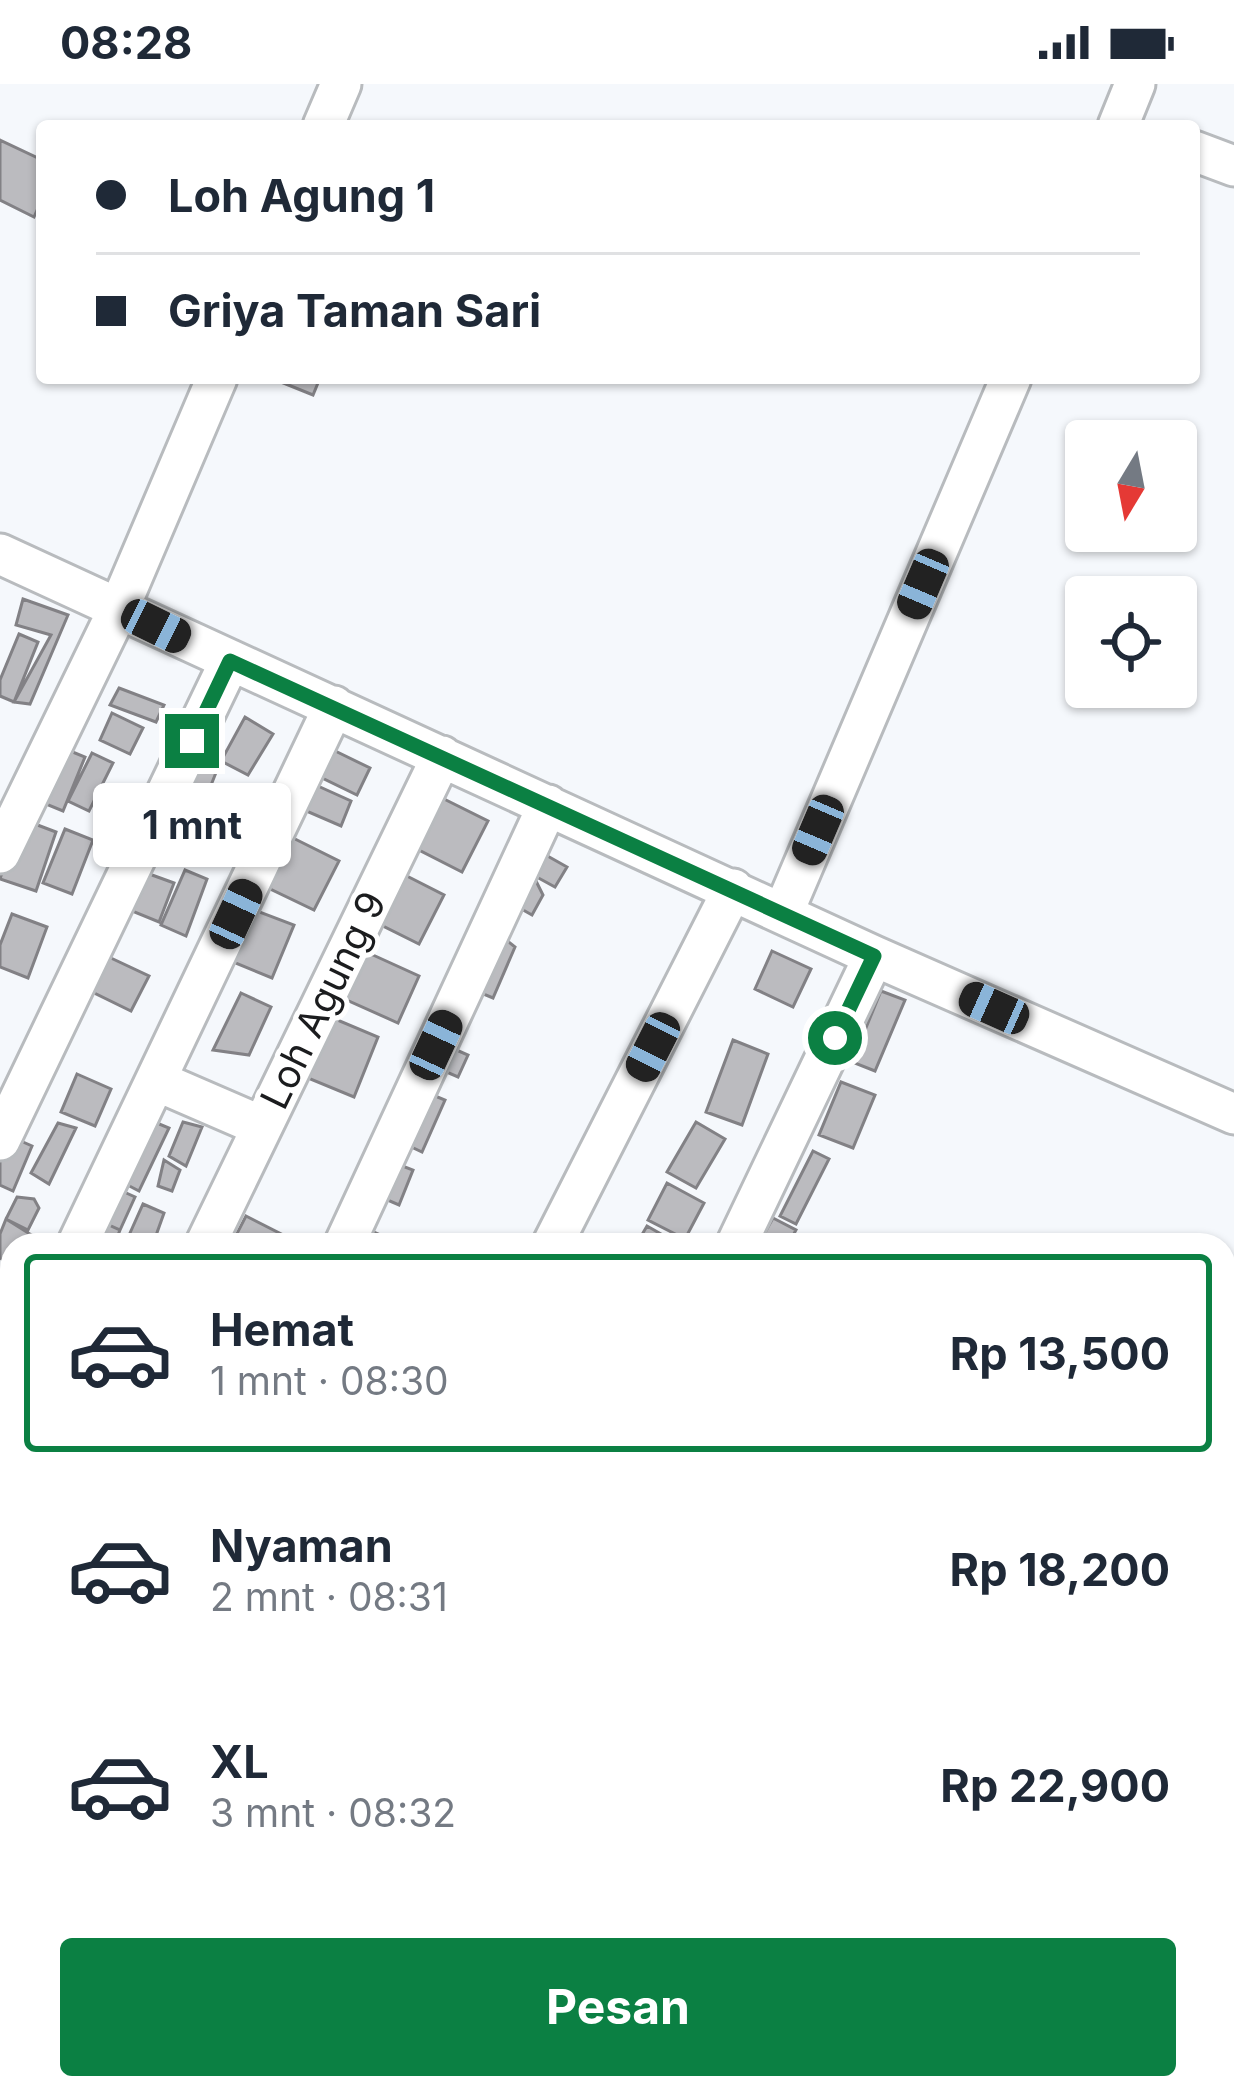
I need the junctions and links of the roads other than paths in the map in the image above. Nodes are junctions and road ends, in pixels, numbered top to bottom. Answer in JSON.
{"nodes":[{"id":1,"x":341,"y":84,"type":"edge"},
{"id":2,"x":1135,"y":84,"type":"edge"},
{"id":3,"x":326,"y":120,"type":"edge"},
{"id":4,"x":1124,"y":120,"type":"edge"},
{"id":5,"x":1200,"y":153,"type":"edge"},
{"id":6,"x":1234,"y":166,"type":"edge"},
{"id":7,"x":214,"y":384,"type":"edge"},
{"id":8,"x":1008,"y":384,"type":"edge"},
{"id":9,"x":2,"y":561,"type":"edge"},
{"id":10,"x":119,"y":608,"type":"junction"},
{"id":11,"x":230,"y":661,"type":"junction"},
{"id":12,"x":334,"y":706,"type":"junction"},
{"id":13,"x":442,"y":756,"type":"junction"},
{"id":14,"x":548,"y":806,"type":"junction"},
{"id":15,"x":0,"y":853,"type":"edge"},
{"id":16,"x":733,"y":889,"type":"junction"},
{"id":17,"x":783,"y":913,"type":"junction"},
{"id":18,"x":874,"y":956,"type":"junction"},
{"id":19,"x":157,"y":1081,"type":"junction"},
{"id":20,"x":1234,"y":1114,"type":"edge"},
{"id":21,"x":261,"y":1126,"type":"junction"},
{"id":22,"x":0,"y":1140,"type":"edge"},
{"id":23,"x":83,"y":1233,"type":"edge"},
{"id":24,"x":211,"y":1233,"type":"edge"},
{"id":25,"x":350,"y":1233,"type":"edge"},
{"id":26,"x":559,"y":1233,"type":"edge"},
{"id":27,"x":742,"y":1233,"type":"edge"}],
"edges":[{"from":1,"to":3,"type":"street"},
{"from":2,"to":4,"type":"street"},
{"from":5,"to":6,"type":"street"},
{"from":7,"to":10,"type":"street"},
{"from":8,"to":17,"type":"street"},
{"from":9,"to":10,"type":"street"},
{"from":10,"to":11,"type":"street"},
{"from":10,"to":15,"type":"street"},
{"from":11,"to":12,"type":"street"},
{"from":11,"to":22,"type":"street"},
{"from":12,"to":13,"type":"street"},
{"from":12,"to":19,"type":"street"},
{"from":13,"to":14,"type":"street"},
{"from":13,"to":21,"type":"street","name":"Loh Agung 9"},
{"from":14,"to":16,"type":"street"},
{"from":14,"to":25,"type":"street"},
{"from":16,"to":17,"type":"street"},
{"from":16,"to":26,"type":"street"},
{"from":17,"to":18,"type":"street"},
{"from":18,"to":20,"type":"street"},
{"from":18,"to":27,"type":"street"},
{"from":19,"to":21,"type":"street"},
{"from":19,"to":23,"type":"street"},
{"from":21,"to":24,"type":"street","name":"Loh Agung 9"}]}
